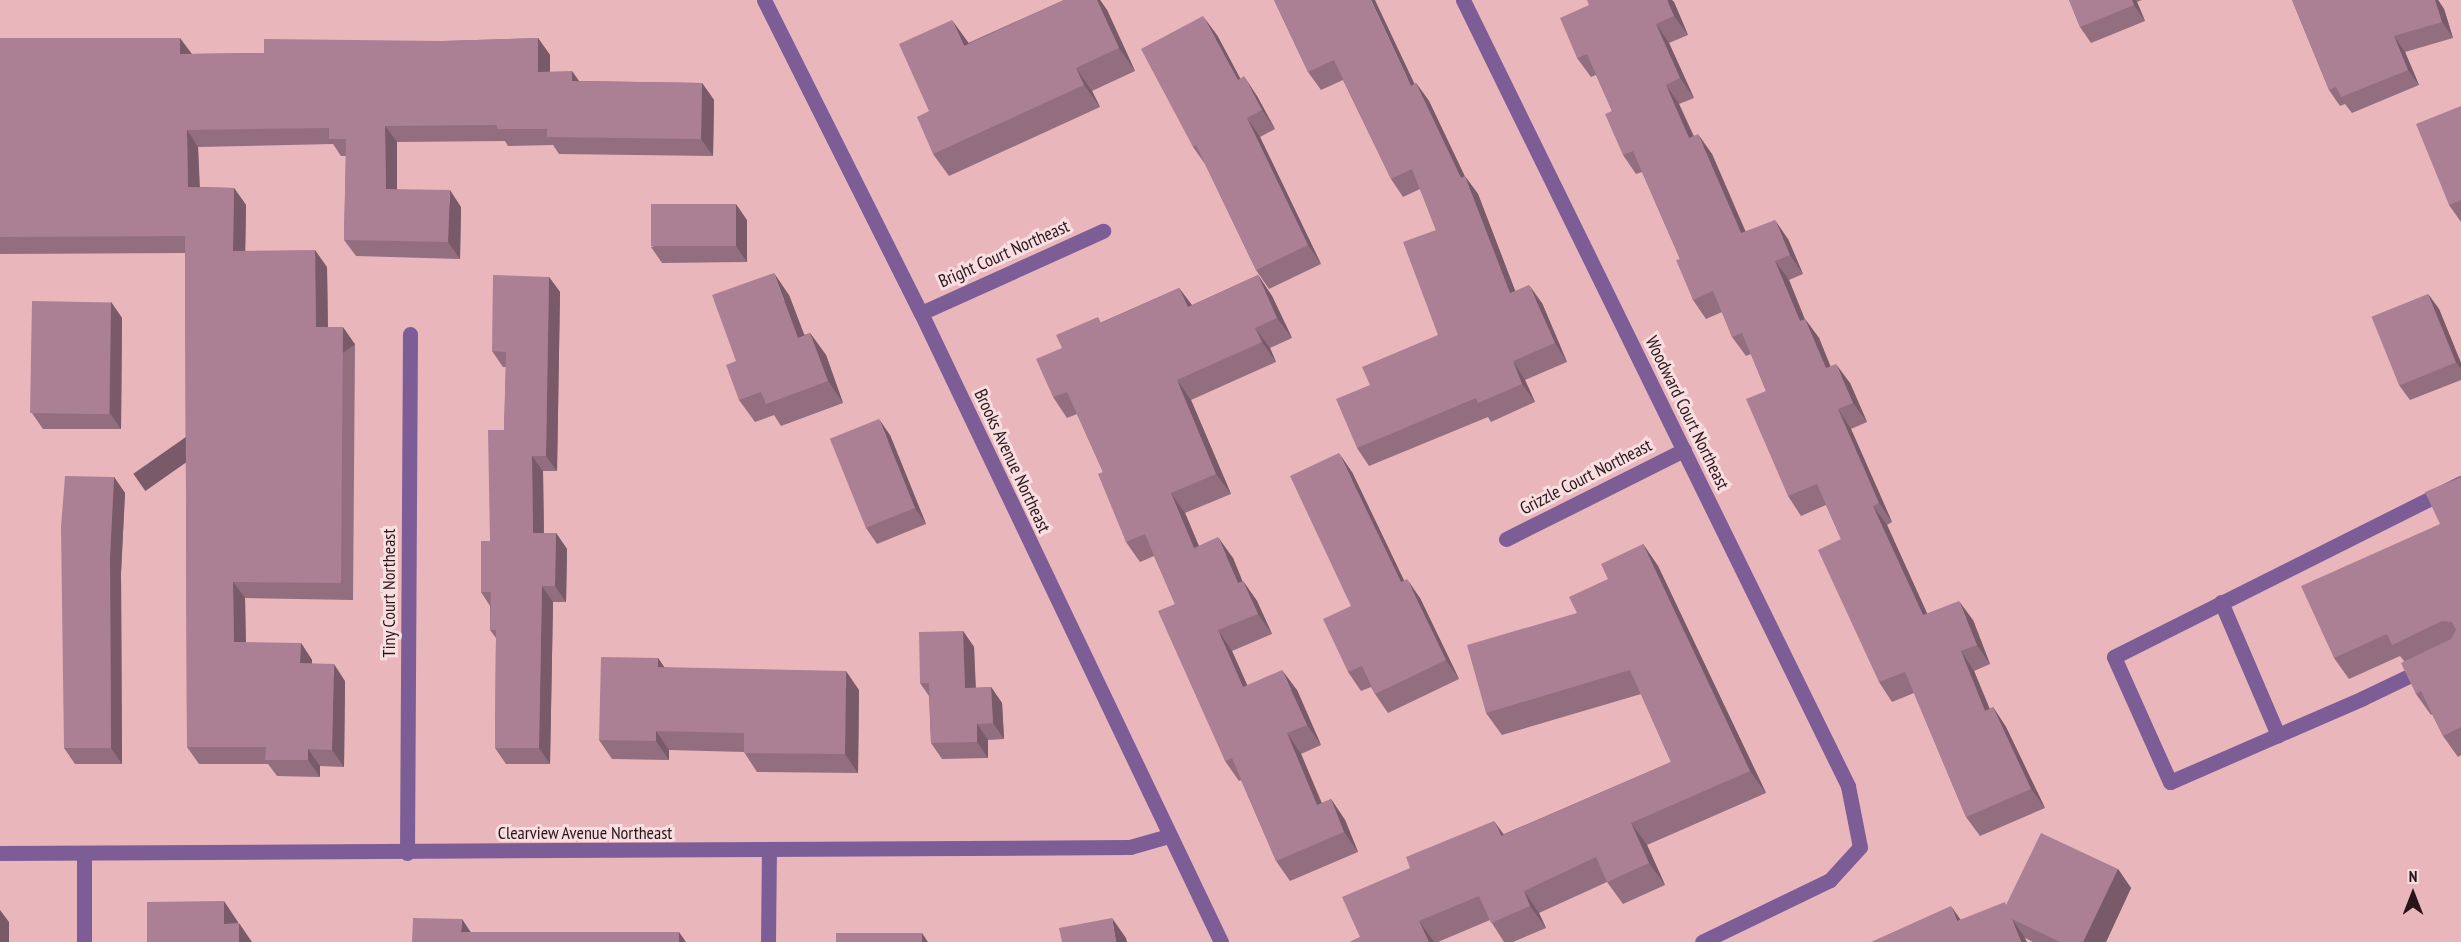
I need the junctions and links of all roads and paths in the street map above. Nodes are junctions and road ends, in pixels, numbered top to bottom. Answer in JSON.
{"nodes":[{"id":1,"x":764,"y":0,"type":"edge"},
{"id":2,"x":1463,"y":0,"type":"edge"},
{"id":3,"x":1103,"y":231,"type":"dead end"},
{"id":4,"x":921,"y":313,"type":"junction"},
{"id":5,"x":410,"y":334,"type":"dead end"},
{"id":6,"x":1684,"y":450,"type":"junction"},
{"id":7,"x":2461,"y":483,"type":"edge"},
{"id":8,"x":1506,"y":539,"type":"dead end"},
{"id":9,"x":2221,"y":602,"type":"junction"},
{"id":10,"x":2461,"y":651,"type":"edge"},
{"id":11,"x":2278,"y":735,"type":"junction"},
{"id":12,"x":1168,"y":837,"type":"junction"},
{"id":13,"x":769,"y":852,"type":"junction"},
{"id":14,"x":0,"y":853,"type":"edge"},
{"id":15,"x":84,"y":853,"type":"junction"},
{"id":16,"x":407,"y":853,"type":"junction"},
{"id":17,"x":84,"y":942,"type":"edge"},
{"id":18,"x":768,"y":942,"type":"edge"},
{"id":19,"x":1221,"y":942,"type":"edge"},
{"id":20,"x":1702,"y":942,"type":"edge"}],
"edges":[{"from":1,"to":4,"type":"street","name":"Brooks Avenue Northeast"},
{"from":2,"to":6,"type":"street","name":"Woodward Court Northeast"},
{"from":3,"to":4,"type":"street","name":"Bright Court Northeast"},
{"from":4,"to":12,"type":"street","name":"Brooks Avenue Northeast"},
{"from":5,"to":16,"type":"street","name":"Tiny Court Northeast"},
{"from":6,"to":8,"type":"street","name":"Grizzle Court Northeast"},
{"from":6,"to":20,"type":"street","name":"Woodward Court Northeast"},
{"from":7,"to":9,"type":"street"},
{"from":9,"to":11,"type":"street"},
{"from":9,"to":11,"type":"street"},
{"from":10,"to":11,"type":"street"},
{"from":12,"to":13,"type":"street","name":"Clearview Avenue Northeast"},
{"from":12,"to":19,"type":"street","name":"Brooks Avenue Northeast"},
{"from":13,"to":16,"type":"street","name":"Clearview Avenue Northeast"},
{"from":13,"to":18,"type":"street"},
{"from":14,"to":15,"type":"street","name":"Clearview Avenue Northeast"},
{"from":15,"to":16,"type":"street","name":"Clearview Avenue Northeast"},
{"from":15,"to":17,"type":"street"}]}
